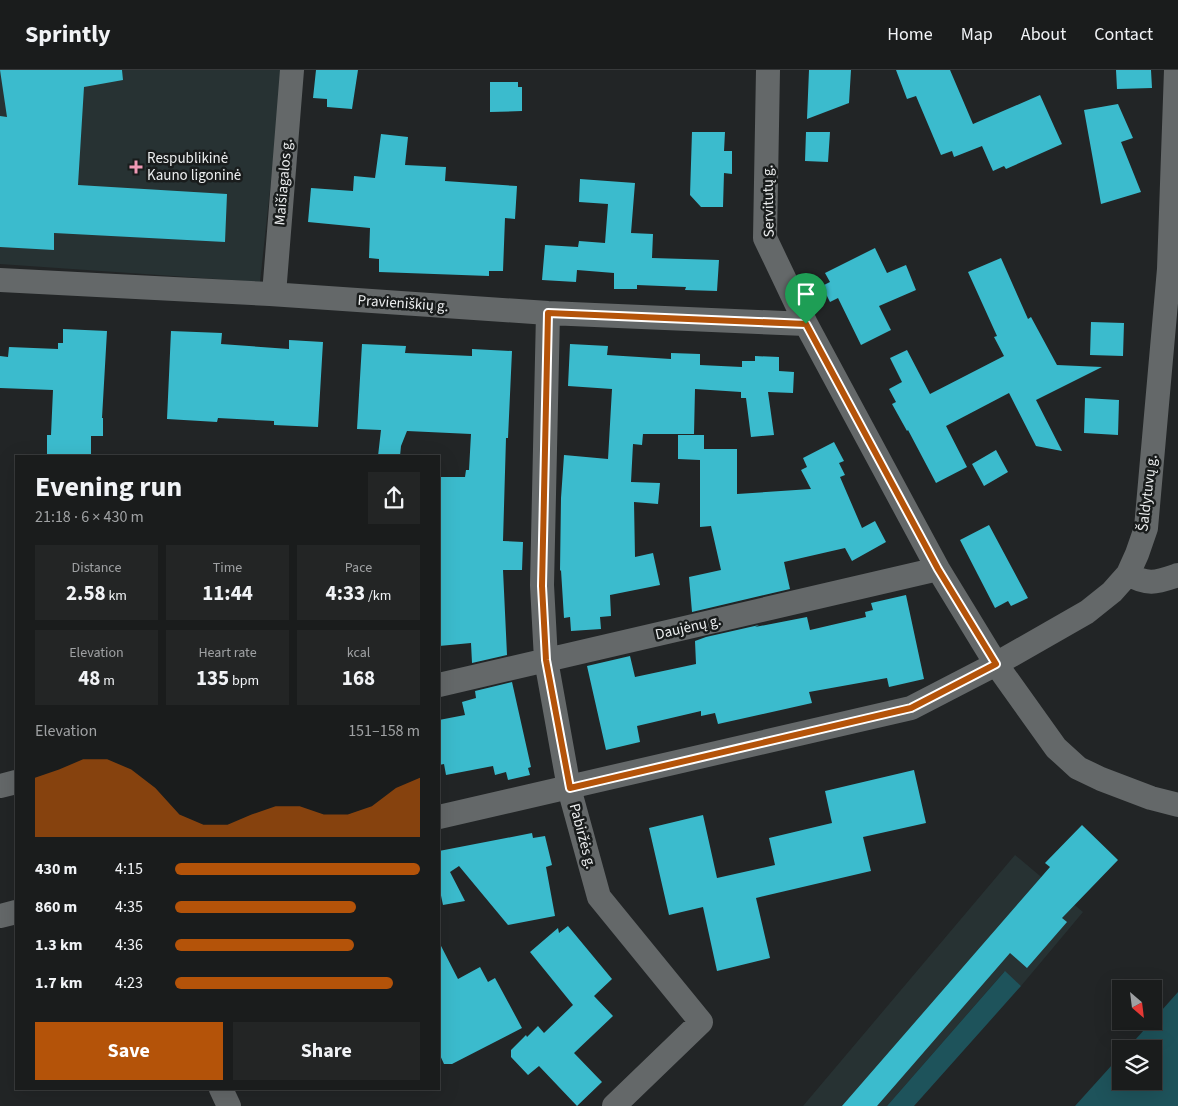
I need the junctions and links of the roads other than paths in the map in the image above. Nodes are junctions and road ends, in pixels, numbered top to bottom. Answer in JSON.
{"nodes":[{"id":1,"x":292,"y":70,"type":"edge"},
{"id":2,"x":768,"y":70,"type":"edge"},
{"id":3,"x":1176,"y":70,"type":"edge"},
{"id":4,"x":0,"y":280,"type":"edge"},
{"id":5,"x":274,"y":294,"type":"junction"},
{"id":6,"x":548,"y":313,"type":"junction"},
{"id":7,"x":806,"y":324,"type":"junction"},
{"id":8,"x":938,"y":569,"type":"junction"},
{"id":9,"x":1128,"y":574,"type":"junction"},
{"id":10,"x":1178,"y":575,"type":"edge"},
{"id":11,"x":546,"y":660,"type":"junction"},
{"id":12,"x":996,"y":664,"type":"junction"},
{"id":13,"x":440,"y":684,"type":"edge"},
{"id":14,"x":15,"y":782,"type":"edge"},
{"id":15,"x":0,"y":786,"type":"edge"},
{"id":16,"x":570,"y":788,"type":"junction"},
{"id":17,"x":1178,"y":805,"type":"edge"},
{"id":18,"x":440,"y":817,"type":"edge"},
{"id":19,"x":15,"y":912,"type":"edge"},
{"id":20,"x":0,"y":916,"type":"edge"},
{"id":21,"x":221,"y":1090,"type":"edge"},
{"id":22,"x":229,"y":1106,"type":"edge"},
{"id":23,"x":614,"y":1106,"type":"edge"}],
"edges":[{"from":1,"to":5,"type":"street","name":"Maišiagalos g."},
{"from":2,"to":7,"type":"street","name":"Servitutų g."},
{"from":3,"to":9,"type":"street","name":"Šaldytuvų g."},
{"from":4,"to":5,"type":"street","name":"Pravieniškių g."},
{"from":5,"to":6,"type":"street","name":"Pravieniškių g."},
{"from":6,"to":7,"type":"street","name":"Pravieniškių g."},
{"from":6,"to":11,"type":"street","name":"Pabiržės g."},
{"from":7,"to":8,"type":"street","name":"Servitutų g."},
{"from":8,"to":11,"type":"street","name":"Daujėnų g."},
{"from":8,"to":12,"type":"street","name":"Servitutų g."},
{"from":9,"to":10,"type":"street"},
{"from":9,"to":12,"type":"street","name":"Šaldytuvų g."},
{"from":11,"to":13,"type":"street","name":"Daujėnų g."},
{"from":11,"to":16,"type":"street","name":"Pabiržės g."},
{"from":12,"to":16,"type":"street","name":"Šaldytuvų g."},
{"from":12,"to":17,"type":"street"},
{"from":14,"to":15,"type":"street"},
{"from":16,"to":18,"type":"street","name":"Šaldytuvų g."},
{"from":16,"to":23,"type":"street","name":"Pabiržės g."},
{"from":19,"to":20,"type":"street"},
{"from":21,"to":22,"type":"street"}]}
